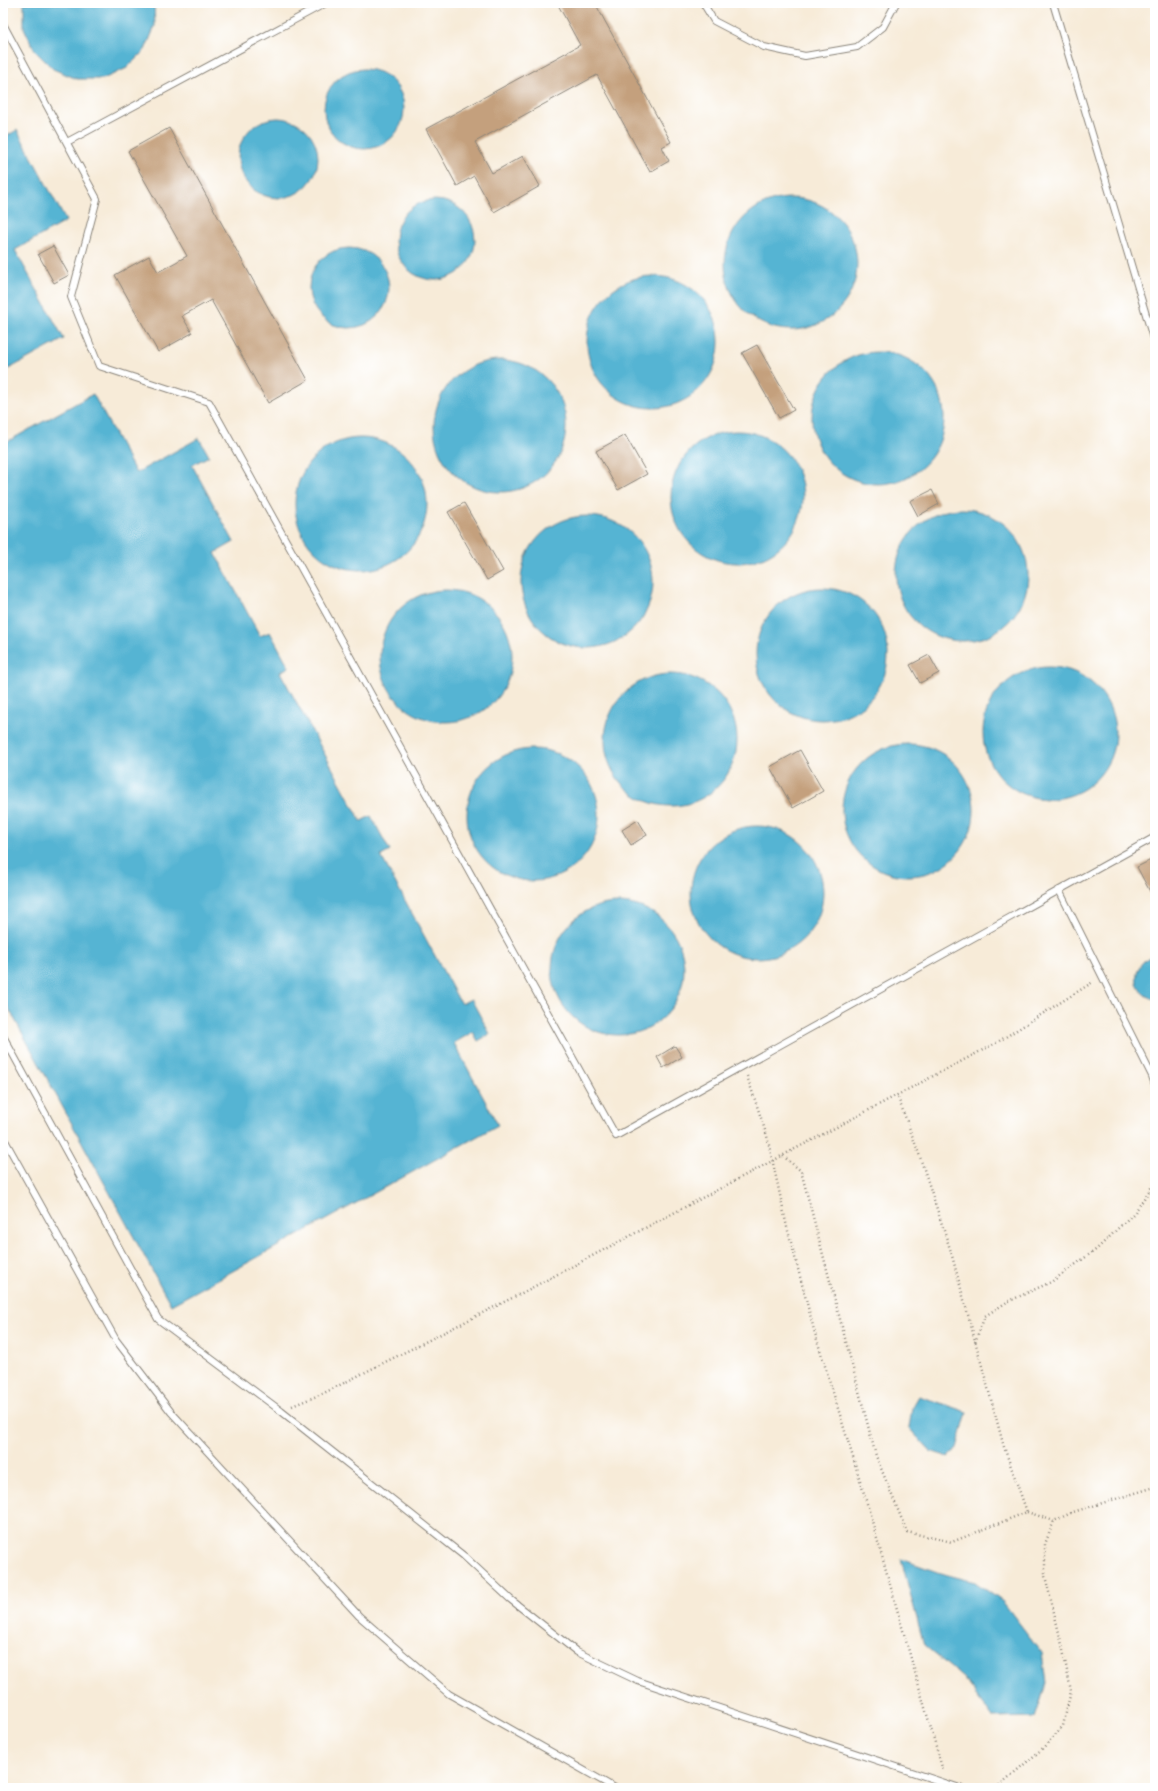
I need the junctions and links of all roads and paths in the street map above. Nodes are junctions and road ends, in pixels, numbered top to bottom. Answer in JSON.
{"nodes":[{"id":1,"x":326,"y":3,"type":"edge"},
{"id":2,"x":703,"y":3,"type":"edge"},
{"id":3,"x":896,"y":3,"type":"edge"},
{"id":4,"x":1053,"y":3,"type":"edge"},
{"id":5,"x":3,"y":24,"type":"edge"},
{"id":6,"x":67,"y":142,"type":"junction"},
{"id":7,"x":1155,"y":345,"type":"edge"},
{"id":8,"x":1155,"y":836,"type":"edge"},
{"id":9,"x":1059,"y":890,"type":"junction"},
{"id":10,"x":1102,"y":976,"type":"junction"},
{"id":11,"x":3,"y":1036,"type":"edge"},
{"id":12,"x":744,"y":1065,"type":"junction"},
{"id":13,"x":1155,"y":1085,"type":"edge"},
{"id":14,"x":897,"y":1095,"type":"junction"},
{"id":15,"x":3,"y":1137,"type":"edge"},
{"id":16,"x":783,"y":1156,"type":"junction"},
{"id":17,"x":772,"y":1161,"type":"junction"},
{"id":18,"x":1155,"y":1182,"type":"edge"},
{"id":19,"x":975,"y":1342,"type":"junction"},
{"id":20,"x":281,"y":1411,"type":"junction"},
{"id":21,"x":1155,"y":1487,"type":"edge"},
{"id":22,"x":1027,"y":1512,"type":"junction"},
{"id":23,"x":1054,"y":1521,"type":"junction"},
{"id":24,"x":946,"y":1784,"type":"junction"},
{"id":25,"x":615,"y":1788,"type":"edge"},
{"id":26,"x":960,"y":1788,"type":"edge"},
{"id":27,"x":996,"y":1788,"type":"edge"}],
"edges":[{"from":1,"to":6,"type":"lane"},
{"from":2,"to":3,"type":"lane"},
{"from":4,"to":7,"type":"lane"},
{"from":5,"to":6,"type":"lane"},
{"from":6,"to":12,"type":"lane"},
{"from":8,"to":9,"type":"lane"},
{"from":9,"to":10,"type":"lane"},
{"from":9,"to":12,"type":"lane"},
{"from":10,"to":13,"type":"lane"},
{"from":10,"to":14,"type":"path"},
{"from":11,"to":20,"type":"lane"},
{"from":12,"to":17,"type":"path"},
{"from":14,"to":16,"type":"path"},
{"from":14,"to":19,"type":"path"},
{"from":15,"to":25,"type":"lane"},
{"from":16,"to":17,"type":"path"},
{"from":16,"to":22,"type":"path"},
{"from":17,"to":20,"type":"path"},
{"from":17,"to":24,"type":"path"},
{"from":18,"to":19,"type":"path"},
{"from":19,"to":22,"type":"path"},
{"from":20,"to":24,"type":"lane"},
{"from":21,"to":23,"type":"path"},
{"from":22,"to":23,"type":"path"},
{"from":23,"to":27,"type":"path"},
{"from":24,"to":26,"type":"lane"}]}
